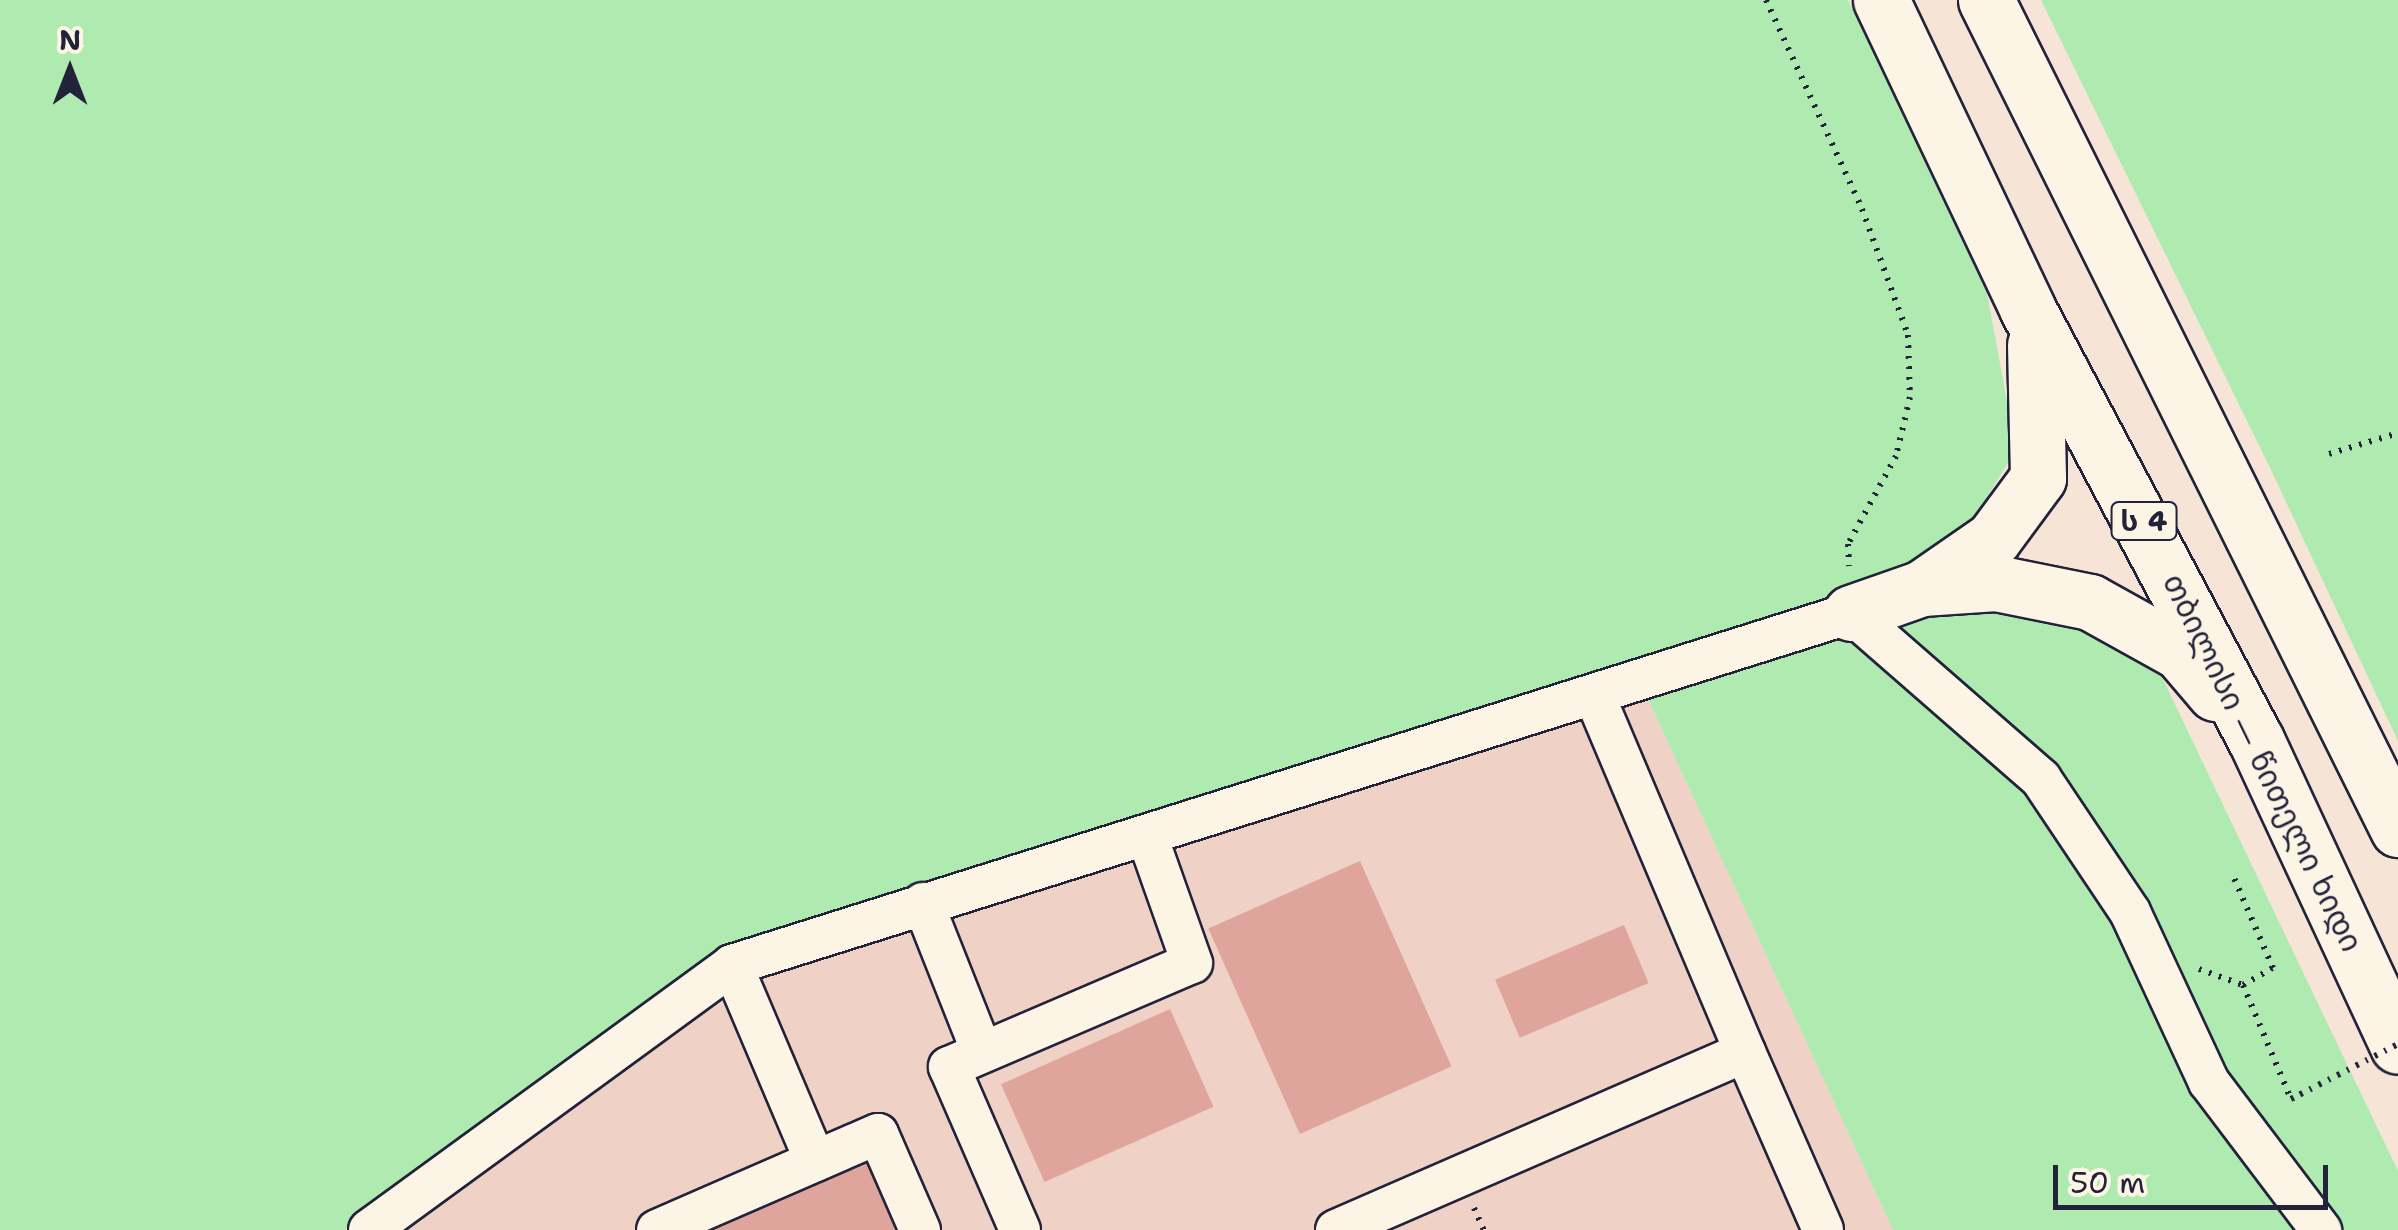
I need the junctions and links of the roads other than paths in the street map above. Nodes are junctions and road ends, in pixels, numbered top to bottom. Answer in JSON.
{"nodes":[{"id":1,"x":1881,"y":0,"type":"edge"},
{"id":2,"x":1986,"y":0,"type":"edge"},
{"id":3,"x":2027,"y":308,"type":"junction"},
{"id":4,"x":1922,"y":588,"type":"junction"},
{"id":5,"x":1851,"y":613,"type":"junction"},
{"id":6,"x":1596,"y":697,"type":"junction"},
{"id":7,"x":2256,"y":740,"type":"junction"},
{"id":8,"x":2398,"y":829,"type":"edge"},
{"id":9,"x":1146,"y":836,"type":"junction"},
{"id":10,"x":923,"y":903,"type":"junction"},
{"id":11,"x":732,"y":964,"type":"junction"},
{"id":12,"x":2398,"y":1045,"type":"edge"},
{"id":13,"x":982,"y":1052,"type":"junction"},
{"id":14,"x":1746,"y":1052,"type":"junction"},
{"id":15,"x":815,"y":1161,"type":"junction"},
{"id":16,"x":369,"y":1230,"type":"edge"},
{"id":17,"x":658,"y":1230,"type":"edge"},
{"id":18,"x":920,"y":1230,"type":"edge"},
{"id":19,"x":1020,"y":1230,"type":"edge"},
{"id":20,"x":1336,"y":1230,"type":"edge"},
{"id":21,"x":1823,"y":1230,"type":"edge"},
{"id":22,"x":2321,"y":1230,"type":"edge"}],
"edges":[{"from":1,"to":3,"type":"highway","name":"თბილისი — წითელი ხიდი","number":"ს 4"},
{"from":2,"to":8,"type":"highway"},
{"from":3,"to":4,"type":"highway"},
{"from":3,"to":7,"type":"highway","name":"თბილისი — წითელი ხიდი","number":"ს 4"},
{"from":4,"to":5,"type":"highway"},
{"from":4,"to":7,"type":"highway"},
{"from":5,"to":6,"type":"street"},
{"from":5,"to":22,"type":"street"},
{"from":6,"to":9,"type":"street"},
{"from":6,"to":14,"type":"street"},
{"from":7,"to":12,"type":"highway","name":"თბილისი — წითელი ხიდი","number":"ს 4"},
{"from":9,"to":10,"type":"street"},
{"from":9,"to":13,"type":"street"},
{"from":10,"to":11,"type":"street"},
{"from":10,"to":13,"type":"street"},
{"from":11,"to":15,"type":"street"},
{"from":11,"to":16,"type":"street"},
{"from":13,"to":19,"type":"street"},
{"from":14,"to":20,"type":"street"},
{"from":14,"to":21,"type":"street"},
{"from":15,"to":17,"type":"street"},
{"from":15,"to":18,"type":"street"}]}
